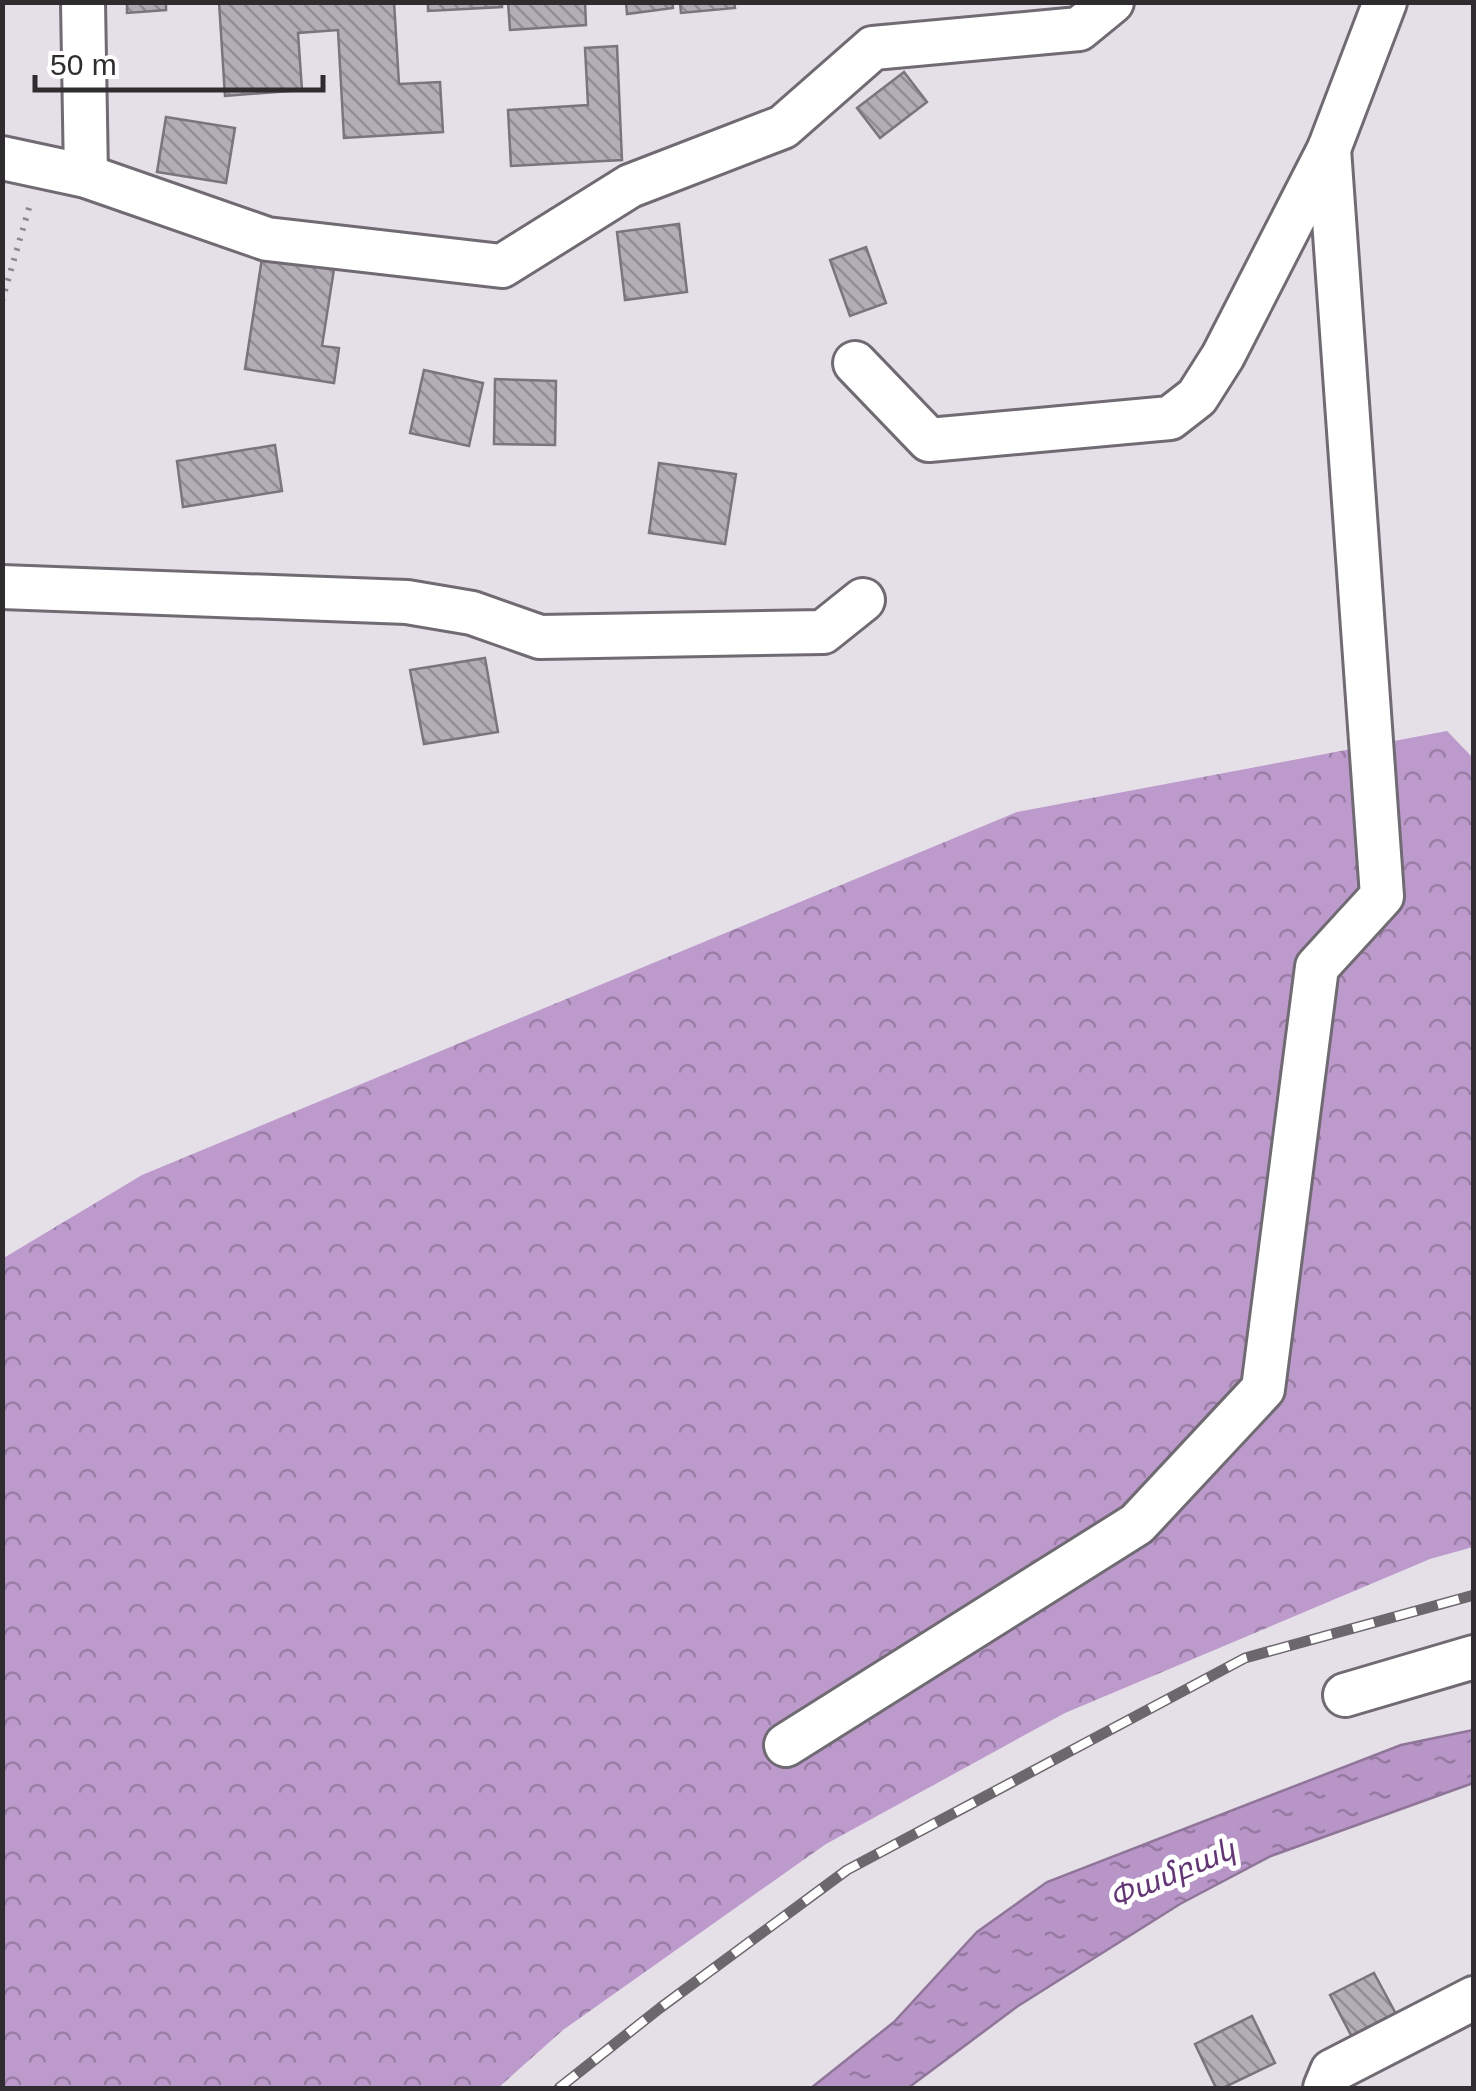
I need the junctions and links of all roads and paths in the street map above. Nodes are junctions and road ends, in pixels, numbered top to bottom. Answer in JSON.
{"nodes":[{"id":1,"x":83,"y":2,"type":"edge"},
{"id":2,"x":1112,"y":2,"type":"edge"},
{"id":3,"x":1384,"y":2,"type":"edge"},
{"id":4,"x":1328,"y":149,"type":"junction"},
{"id":5,"x":22,"y":162,"type":"edge"},
{"id":6,"x":86,"y":176,"type":"junction"},
{"id":7,"x":2,"y":300,"type":"edge"},
{"id":8,"x":855,"y":363,"type":"dead end"},
{"id":9,"x":2,"y":587,"type":"edge"},
{"id":10,"x":863,"y":600,"type":"dead end"},
{"id":11,"x":1474,"y":1657,"type":"edge"},
{"id":12,"x":1345,"y":1695,"type":"dead end"},
{"id":13,"x":786,"y":1745,"type":"dead end"},
{"id":14,"x":1474,"y":1998,"type":"edge"},
{"id":15,"x":1325,"y":2088,"type":"edge"}],
"edges":[{"from":1,"to":6,"type":"street"},
{"from":2,"to":6,"type":"street"},
{"from":3,"to":4,"type":"street"},
{"from":4,"to":8,"type":"street"},
{"from":4,"to":13,"type":"street"},
{"from":5,"to":6,"type":"street"},
{"from":5,"to":7,"type":"path"},
{"from":9,"to":10,"type":"street"},
{"from":11,"to":12,"type":"street"},
{"from":14,"to":15,"type":"street"}]}
